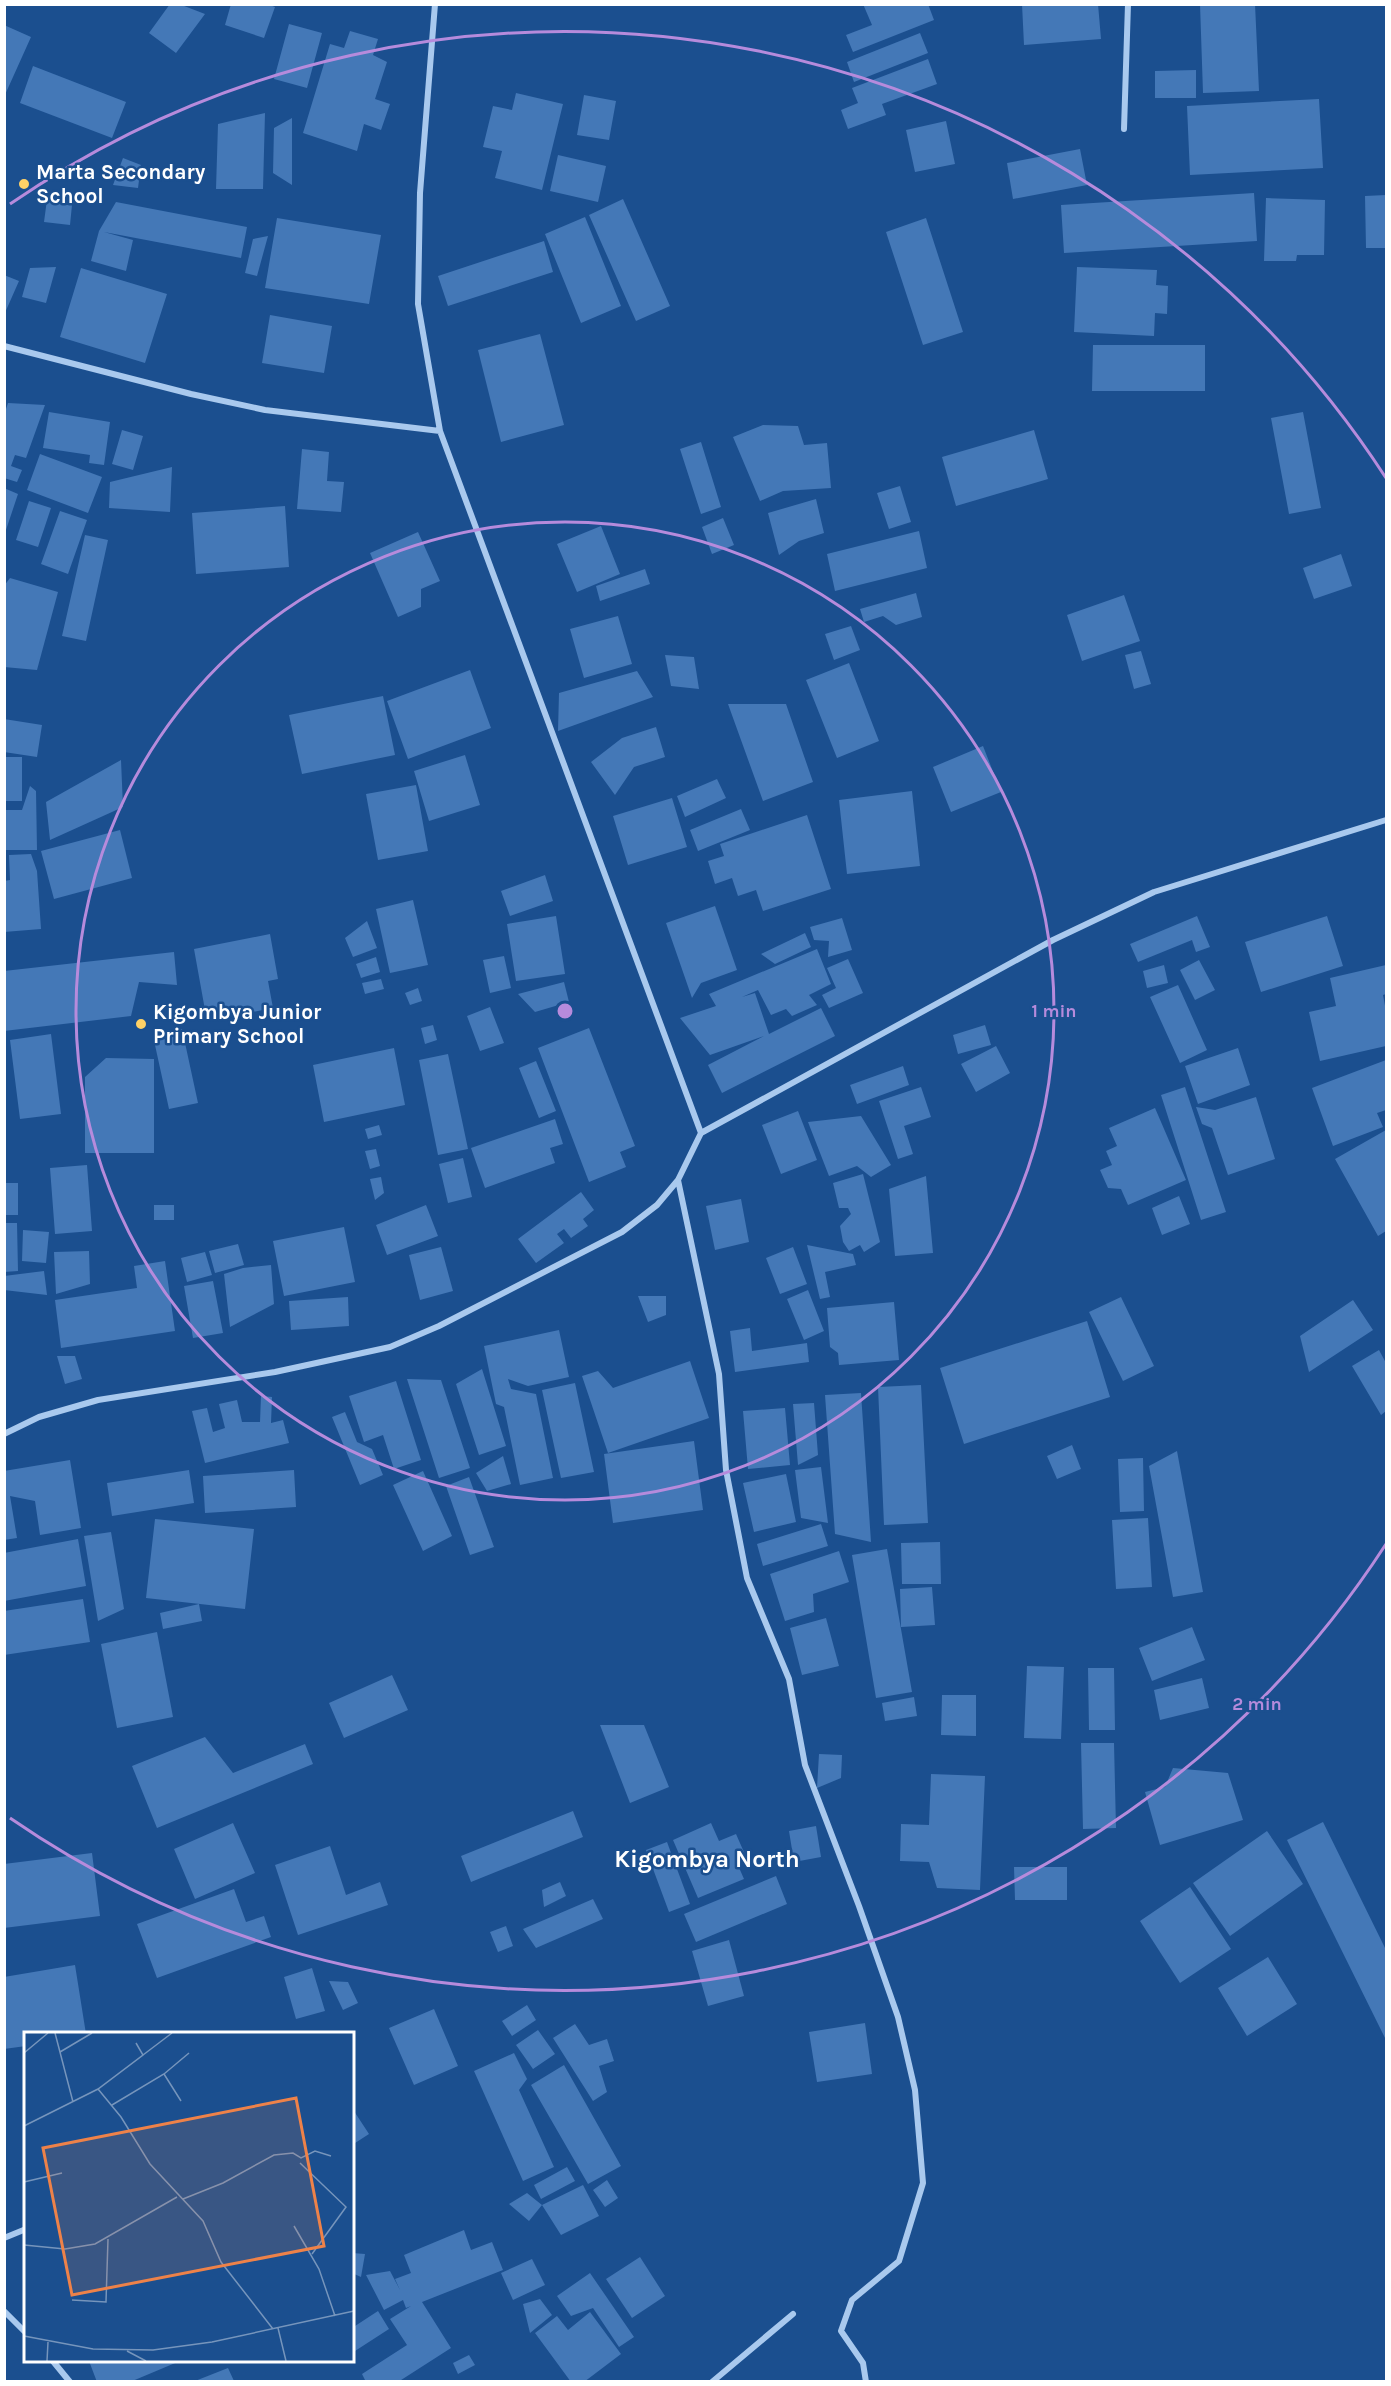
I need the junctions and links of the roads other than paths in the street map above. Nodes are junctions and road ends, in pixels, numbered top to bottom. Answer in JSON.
{"nodes":[{"id":1,"x":435,"y":4,"type":"edge"},
{"id":2,"x":1128,"y":4,"type":"edge"},
{"id":3,"x":1124,"y":129,"type":"dead end"},
{"id":4,"x":4,"y":346,"type":"edge"},
{"id":5,"x":441,"y":431,"type":"junction"},
{"id":6,"x":1386,"y":820,"type":"edge"},
{"id":7,"x":701,"y":1133,"type":"junction"},
{"id":8,"x":678,"y":1180,"type":"junction"},
{"id":9,"x":4,"y":1434,"type":"edge"},
{"id":10,"x":24,"y":2230,"type":"edge"},
{"id":11,"x":4,"y":2238,"type":"edge"},
{"id":12,"x":4,"y":2311,"type":"edge"},
{"id":13,"x":793,"y":2314,"type":"dead end"},
{"id":14,"x":24,"y":2331,"type":"edge"},
{"id":15,"x":53,"y":2362,"type":"edge"},
{"id":16,"x":70,"y":2382,"type":"edge"},
{"id":17,"x":712,"y":2382,"type":"edge"},
{"id":18,"x":866,"y":2382,"type":"edge"}],
"edges":[{"from":1,"to":5,"type":"street"},
{"from":2,"to":3,"type":"street"},
{"from":4,"to":5,"type":"street"},
{"from":5,"to":7,"type":"street"},
{"from":6,"to":7,"type":"street"},
{"from":7,"to":8,"type":"street"},
{"from":8,"to":9,"type":"street"},
{"from":8,"to":18,"type":"street"},
{"from":10,"to":11,"type":"street"},
{"from":12,"to":14,"type":"street"},
{"from":13,"to":17,"type":"street"},
{"from":15,"to":16,"type":"street"}]}
